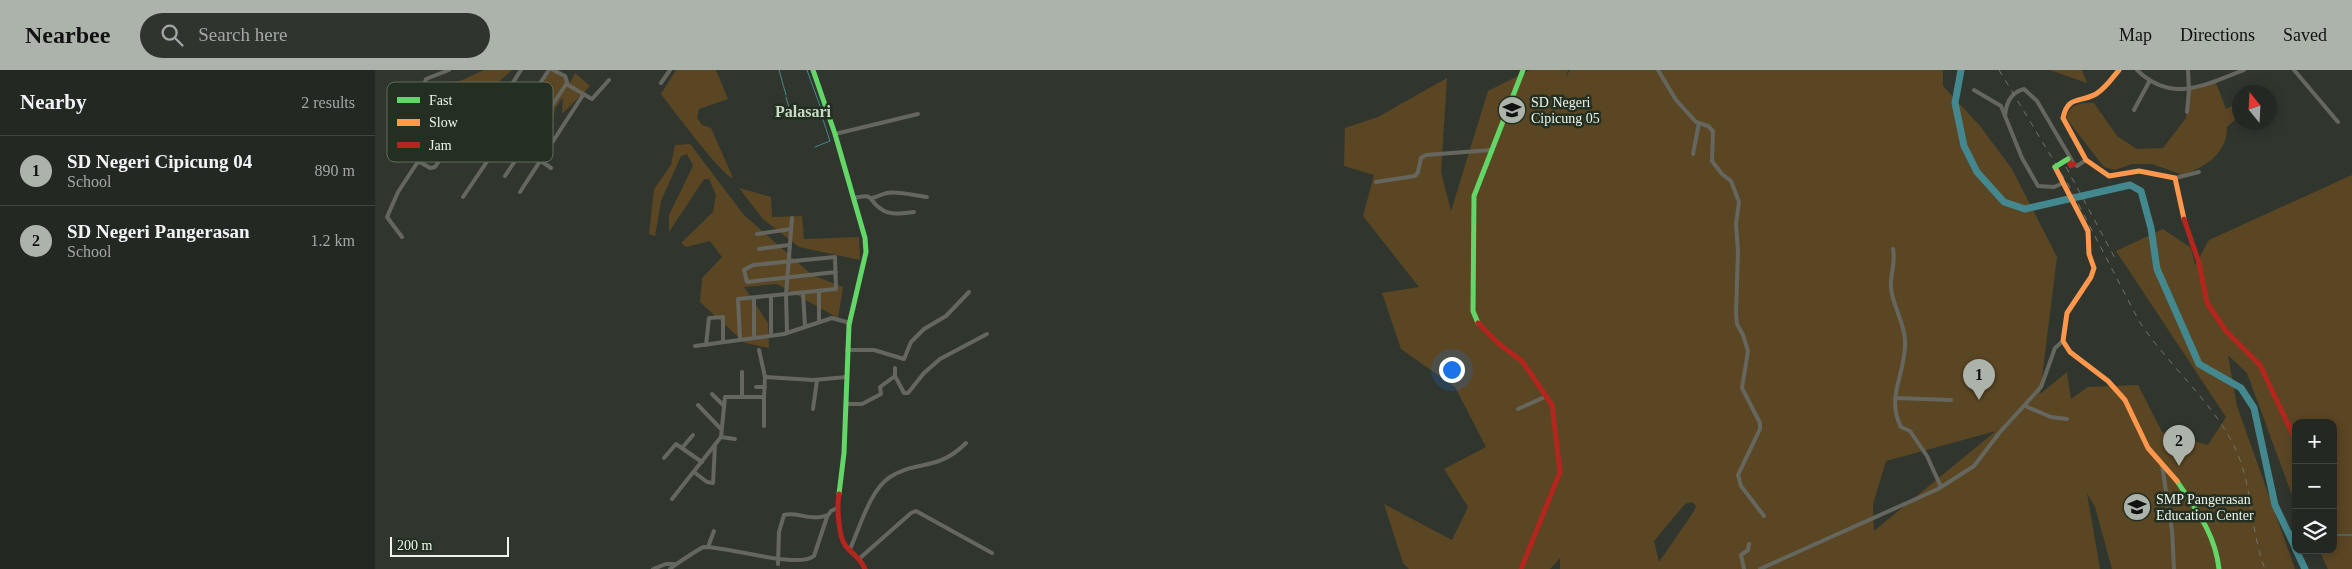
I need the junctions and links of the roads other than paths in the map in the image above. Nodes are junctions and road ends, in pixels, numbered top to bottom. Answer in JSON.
{"nodes":[{"id":1,"x":449,"y":70,"type":"edge"},
{"id":2,"x":521,"y":70,"type":"edge"},
{"id":3,"x":551,"y":70,"type":"edge"},
{"id":4,"x":670,"y":70,"type":"edge"},
{"id":5,"x":813,"y":70,"type":"edge"},
{"id":6,"x":1523,"y":70,"type":"edge"},
{"id":7,"x":1658,"y":70,"type":"edge"},
{"id":8,"x":2119,"y":70,"type":"edge"},
{"id":9,"x":2137,"y":70,"type":"edge"},
{"id":10,"x":2187,"y":70,"type":"edge"},
{"id":11,"x":2241,"y":70,"type":"edge"},
{"id":12,"x":2294,"y":70,"type":"edge"},
{"id":13,"x":609,"y":80,"type":"dead end"},
{"id":14,"x":425,"y":82,"type":"edge"},
{"id":15,"x":513,"y":82,"type":"edge"},
{"id":16,"x":543,"y":82,"type":"edge"},
{"id":17,"x":2149,"y":82,"type":"junction"},
{"id":18,"x":567,"y":83,"type":"junction"},
{"id":19,"x":661,"y":83,"type":"dead end"},
{"id":20,"x":1975,"y":90,"type":"dead end"},
{"id":21,"x":2189,"y":90,"type":"junction"},
{"id":22,"x":583,"y":95,"type":"junction"},
{"id":23,"x":553,"y":104,"type":"edge"},
{"id":24,"x":2134,"y":110,"type":"dead end"},
{"id":25,"x":2187,"y":112,"type":"dead end"},
{"id":26,"x":918,"y":114,"type":"dead end"},
{"id":27,"x":2005,"y":118,"type":"junction"},
{"id":28,"x":2338,"y":122,"type":"dead end"},
{"id":29,"x":1699,"y":123,"type":"junction"},
{"id":30,"x":835,"y":134,"type":"junction"},
{"id":31,"x":553,"y":140,"type":"edge"},
{"id":32,"x":1491,"y":150,"type":"junction"},
{"id":33,"x":1693,"y":154,"type":"dead end"},
{"id":34,"x":2086,"y":160,"type":"junction"},
{"id":35,"x":420,"y":162,"type":"edge"},
{"id":36,"x":420,"y":162,"type":"edge"},
{"id":37,"x":438,"y":162,"type":"edge"},
{"id":38,"x":487,"y":162,"type":"edge"},
{"id":39,"x":514,"y":162,"type":"edge"},
{"id":40,"x":539,"y":162,"type":"edge"},
{"id":41,"x":543,"y":162,"type":"edge"},
{"id":42,"x":2075,"y":164,"type":"junction"},
{"id":43,"x":551,"y":168,"type":"dead end"},
{"id":44,"x":2199,"y":172,"type":"dead end"},
{"id":45,"x":505,"y":176,"type":"dead end"},
{"id":46,"x":2175,"y":178,"type":"junction"},
{"id":47,"x":1375,"y":182,"type":"dead end"},
{"id":48,"x":2064,"y":184,"type":"junction"},
{"id":49,"x":520,"y":192,"type":"dead end"},
{"id":50,"x":463,"y":197,"type":"dead end"},
{"id":51,"x":927,"y":197,"type":"dead end"},
{"id":52,"x":854,"y":198,"type":"junction"},
{"id":53,"x":872,"y":198,"type":"junction"},
{"id":54,"x":914,"y":212,"type":"dead end"},
{"id":55,"x":792,"y":218,"type":"dead end"},
{"id":56,"x":791,"y":229,"type":"junction"},
{"id":57,"x":757,"y":234,"type":"dead end"},
{"id":58,"x":402,"y":237,"type":"dead end"},
{"id":59,"x":789,"y":246,"type":"junction"},
{"id":60,"x":759,"y":249,"type":"dead end"},
{"id":61,"x":1893,"y":249,"type":"dead end"},
{"id":62,"x":788,"y":261,"type":"junction"},
{"id":63,"x":836,"y":272,"type":"junction"},
{"id":64,"x":787,"y":277,"type":"junction"},
{"id":65,"x":819,"y":292,"type":"junction"},
{"id":66,"x":969,"y":292,"type":"dead end"},
{"id":67,"x":803,"y":294,"type":"junction"},
{"id":68,"x":786,"y":295,"type":"junction"},
{"id":69,"x":771,"y":297,"type":"junction"},
{"id":70,"x":754,"y":298,"type":"junction"},
{"id":71,"x":723,"y":311,"type":"dead end"},
{"id":72,"x":723,"y":317,"type":"junction"},
{"id":73,"x":819,"y":321,"type":"junction"},
{"id":74,"x":849,"y":324,"type":"junction"},
{"id":75,"x":805,"y":326,"type":"junction"},
{"id":76,"x":787,"y":332,"type":"junction"},
{"id":77,"x":987,"y":334,"type":"dead end"},
{"id":78,"x":771,"y":335,"type":"junction"},
{"id":79,"x":754,"y":338,"type":"junction"},
{"id":80,"x":740,"y":339,"type":"junction"},
{"id":81,"x":2063,"y":341,"type":"junction"},
{"id":82,"x":723,"y":342,"type":"junction"},
{"id":83,"x":706,"y":344,"type":"junction"},
{"id":84,"x":695,"y":346,"type":"dead end"},
{"id":85,"x":759,"y":350,"type":"dead end"},
{"id":86,"x":847,"y":350,"type":"junction"},
{"id":87,"x":895,"y":368,"type":"dead end"},
{"id":88,"x":742,"y":372,"type":"dead end"},
{"id":89,"x":895,"y":376,"type":"junction"},
{"id":90,"x":765,"y":377,"type":"junction"},
{"id":91,"x":847,"y":378,"type":"junction"},
{"id":92,"x":817,"y":380,"type":"junction"},
{"id":93,"x":756,"y":387,"type":"dead end"},
{"id":94,"x":765,"y":387,"type":"junction"},
{"id":95,"x":712,"y":394,"type":"dead end"},
{"id":96,"x":1547,"y":396,"type":"junction"},
{"id":97,"x":742,"y":397,"type":"junction"},
{"id":98,"x":764,"y":397,"type":"junction"},
{"id":99,"x":1895,"y":398,"type":"junction"},
{"id":100,"x":1951,"y":400,"type":"dead end"},
{"id":101,"x":846,"y":404,"type":"junction"},
{"id":102,"x":698,"y":405,"type":"dead end"},
{"id":103,"x":723,"y":405,"type":"junction"},
{"id":104,"x":2025,"y":406,"type":"junction"},
{"id":105,"x":813,"y":409,"type":"dead end"},
{"id":106,"x":1518,"y":409,"type":"dead end"},
{"id":107,"x":2067,"y":419,"type":"dead end"},
{"id":108,"x":764,"y":426,"type":"dead end"},
{"id":109,"x":721,"y":428,"type":"junction"},
{"id":110,"x":2292,"y":432,"type":"edge"},
{"id":111,"x":693,"y":435,"type":"dead end"},
{"id":112,"x":721,"y":437,"type":"junction"},
{"id":113,"x":735,"y":439,"type":"dead end"},
{"id":114,"x":966,"y":443,"type":"dead end"},
{"id":115,"x":715,"y":445,"type":"junction"},
{"id":116,"x":683,"y":448,"type":"junction"},
{"id":117,"x":664,"y":458,"type":"dead end"},
{"id":118,"x":702,"y":462,"type":"junction"},
{"id":119,"x":2162,"y":465,"type":"junction"},
{"id":120,"x":694,"y":472,"type":"junction"},
{"id":121,"x":1941,"y":487,"type":"junction"},
{"id":122,"x":671,"y":499,"type":"dead end"},
{"id":123,"x":837,"y":508,"type":"junction"},
{"id":124,"x":828,"y":515,"type":"junction"},
{"id":125,"x":1764,"y":516,"type":"dead end"},
{"id":126,"x":714,"y":532,"type":"dead end"},
{"id":127,"x":1749,"y":544,"type":"dead end"},
{"id":128,"x":708,"y":547,"type":"junction"},
{"id":129,"x":850,"y":550,"type":"junction"},
{"id":130,"x":993,"y":554,"type":"dead end"},
{"id":131,"x":860,"y":558,"type":"junction"},
{"id":132,"x":675,"y":564,"type":"junction"},
{"id":133,"x":778,"y":564,"type":"junction"},
{"id":134,"x":787,"y":565,"type":"dead end"},
{"id":135,"x":801,"y":566,"type":"dead end"},
{"id":136,"x":653,"y":569,"type":"edge"},
{"id":137,"x":670,"y":569,"type":"edge"},
{"id":138,"x":865,"y":569,"type":"edge"},
{"id":139,"x":1521,"y":569,"type":"edge"},
{"id":140,"x":1744,"y":569,"type":"edge"},
{"id":141,"x":1760,"y":569,"type":"edge"},
{"id":142,"x":2173,"y":569,"type":"edge"},
{"id":143,"x":2219,"y":569,"type":"edge"}],
"edges":[{"from":1,"to":14,"type":"street"},
{"from":2,"to":15,"type":"street"},
{"from":3,"to":16,"type":"street"},
{"from":3,"to":18,"type":"street"},
{"from":4,"to":19,"type":"street"},
{"from":5,"to":30,"type":"street"},
{"from":6,"to":32,"type":"street"},
{"from":7,"to":29,"type":"street"},
{"from":8,"to":34,"type":"street"},
{"from":9,"to":17,"type":"street"},
{"from":10,"to":21,"type":"street"},
{"from":11,"to":21,"type":"street"},
{"from":12,"to":28,"type":"street"},
{"from":13,"to":22,"type":"street"},
{"from":17,"to":21,"type":"street"},
{"from":17,"to":24,"type":"street"},
{"from":18,"to":22,"type":"street"},
{"from":18,"to":23,"type":"street"},
{"from":20,"to":27,"type":"street"},
{"from":21,"to":25,"type":"street"},
{"from":22,"to":31,"type":"street"},
{"from":26,"to":30,"type":"street"},
{"from":27,"to":42,"type":"street"},
{"from":27,"to":48,"type":"street"},
{"from":29,"to":33,"type":"street"},
{"from":29,"to":125,"type":"street"},
{"from":30,"to":52,"type":"street"},
{"from":32,"to":47,"type":"street"},
{"from":32,"to":96,"type":"street"},
{"from":34,"to":42,"type":"street"},
{"from":34,"to":46,"type":"street"},
{"from":35,"to":37,"type":"street"},
{"from":36,"to":58,"type":"street"},
{"from":38,"to":50,"type":"street"},
{"from":39,"to":45,"type":"street"},
{"from":40,"to":49,"type":"street"},
{"from":41,"to":43,"type":"street"},
{"from":42,"to":48,"type":"street","bridge":true},
{"from":44,"to":46,"type":"street"},
{"from":46,"to":110,"type":"street"},
{"from":48,"to":81,"type":"street"},
{"from":51,"to":53,"type":"street"},
{"from":52,"to":53,"type":"street"},
{"from":52,"to":74,"type":"street"},
{"from":53,"to":54,"type":"street"},
{"from":55,"to":56,"type":"street"},
{"from":56,"to":57,"type":"street"},
{"from":56,"to":59,"type":"street"},
{"from":59,"to":60,"type":"street"},
{"from":59,"to":62,"type":"street"},
{"from":61,"to":99,"type":"street"},
{"from":62,"to":63,"type":"street"},
{"from":62,"to":64,"type":"street"},
{"from":62,"to":64,"type":"street"},
{"from":63,"to":64,"type":"street"},
{"from":63,"to":65,"type":"street"},
{"from":64,"to":68,"type":"street"},
{"from":65,"to":67,"type":"street"},
{"from":65,"to":73,"type":"street"},
{"from":66,"to":86,"type":"street"},
{"from":67,"to":68,"type":"street"},
{"from":67,"to":75,"type":"street"},
{"from":68,"to":69,"type":"street"},
{"from":68,"to":76,"type":"street"},
{"from":69,"to":70,"type":"street"},
{"from":69,"to":78,"type":"street"},
{"from":70,"to":79,"type":"street"},
{"from":70,"to":80,"type":"street"},
{"from":71,"to":72,"type":"street"},
{"from":72,"to":82,"type":"street"},
{"from":72,"to":83,"type":"street"},
{"from":73,"to":74,"type":"street"},
{"from":73,"to":75,"type":"street"},
{"from":74,"to":86,"type":"street"},
{"from":75,"to":76,"type":"street"},
{"from":76,"to":78,"type":"street"},
{"from":77,"to":89,"type":"street"},
{"from":78,"to":79,"type":"street"},
{"from":79,"to":80,"type":"street"},
{"from":80,"to":82,"type":"street"},
{"from":81,"to":104,"type":"street"},
{"from":81,"to":119,"type":"street"},
{"from":82,"to":83,"type":"street"},
{"from":83,"to":84,"type":"street"},
{"from":85,"to":90,"type":"street"},
{"from":86,"to":91,"type":"street"},
{"from":87,"to":89,"type":"street"},
{"from":88,"to":97,"type":"street"},
{"from":89,"to":101,"type":"street"},
{"from":90,"to":92,"type":"street"},
{"from":90,"to":94,"type":"street"},
{"from":91,"to":92,"type":"street"},
{"from":91,"to":101,"type":"street"},
{"from":92,"to":105,"type":"street"},
{"from":93,"to":94,"type":"street"},
{"from":94,"to":98,"type":"street"},
{"from":95,"to":103,"type":"street"},
{"from":96,"to":106,"type":"street"},
{"from":96,"to":139,"type":"street"},
{"from":97,"to":98,"type":"street"},
{"from":97,"to":103,"type":"street"},
{"from":98,"to":108,"type":"street"},
{"from":99,"to":100,"type":"street"},
{"from":99,"to":121,"type":"street"},
{"from":101,"to":123,"type":"street"},
{"from":102,"to":109,"type":"street"},
{"from":103,"to":109,"type":"street"},
{"from":104,"to":107,"type":"street"},
{"from":104,"to":121,"type":"street"},
{"from":109,"to":112,"type":"street"},
{"from":111,"to":116,"type":"street"},
{"from":112,"to":113,"type":"street"},
{"from":112,"to":115,"type":"street"},
{"from":114,"to":129,"type":"street"},
{"from":115,"to":118,"type":"street"},
{"from":115,"to":120,"type":"street"},
{"from":116,"to":117,"type":"street"},
{"from":116,"to":118,"type":"street"},
{"from":118,"to":120,"type":"street"},
{"from":119,"to":142,"type":"street"},
{"from":119,"to":143,"type":"street"},
{"from":120,"to":122,"type":"street"},
{"from":121,"to":141,"type":"street"},
{"from":123,"to":124,"type":"street"},
{"from":123,"to":129,"type":"street"},
{"from":124,"to":133,"type":"street"},
{"from":124,"to":135,"type":"street"},
{"from":126,"to":128,"type":"street"},
{"from":127,"to":140,"type":"street"},
{"from":128,"to":132,"type":"street"},
{"from":128,"to":133,"type":"street"},
{"from":129,"to":131,"type":"street"},
{"from":130,"to":131,"type":"street"},
{"from":131,"to":138,"type":"street"},
{"from":132,"to":136,"type":"street"},
{"from":132,"to":137,"type":"street"},
{"from":133,"to":134,"type":"street"}]}
